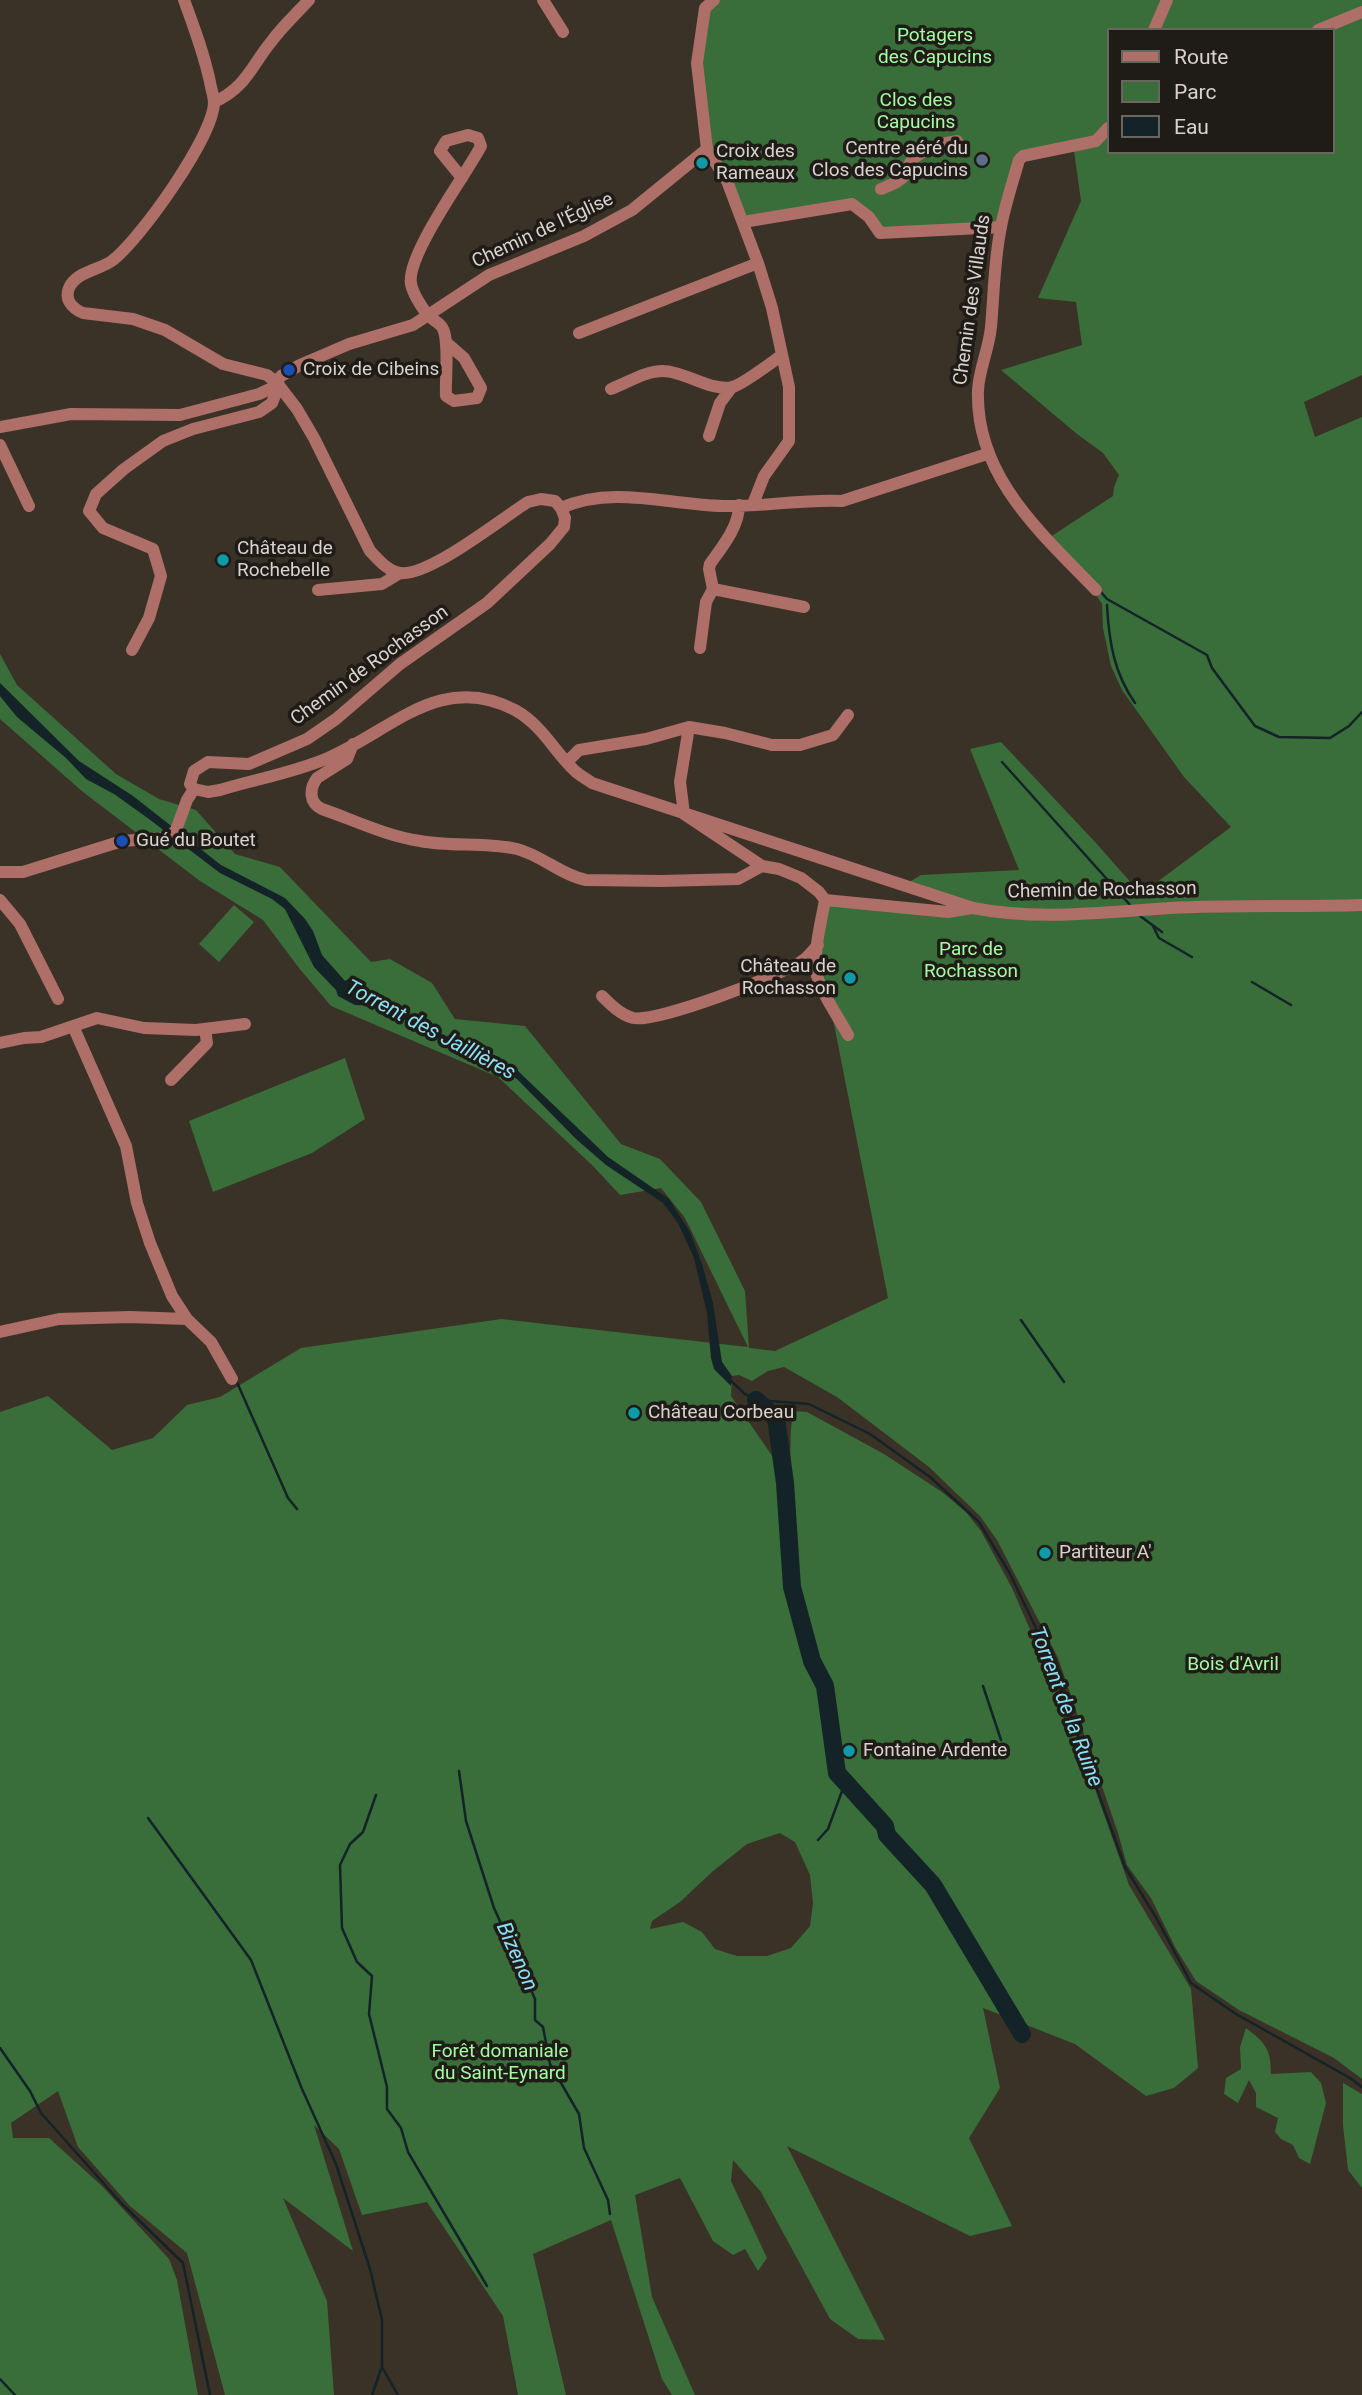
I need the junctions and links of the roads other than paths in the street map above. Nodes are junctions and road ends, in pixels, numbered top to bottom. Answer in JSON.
{"nodes":[{"id":1,"x":184,"y":0,"type":"edge"},
{"id":2,"x":309,"y":0,"type":"edge"},
{"id":3,"x":543,"y":0,"type":"edge"},
{"id":4,"x":1167,"y":0,"type":"edge"},
{"id":5,"x":707,"y":3,"type":"edge"},
{"id":6,"x":1362,"y":12,"type":"edge"},
{"id":7,"x":1155,"y":28,"type":"edge"},
{"id":8,"x":1323,"y":28,"type":"edge"},
{"id":9,"x":563,"y":32,"type":"dead end"},
{"id":10,"x":214,"y":102,"type":"junction"},
{"id":11,"x":1106,"y":130,"type":"edge"},
{"id":12,"x":957,"y":141,"type":"dead end"},
{"id":13,"x":707,"y":149,"type":"junction"},
{"id":14,"x":462,"y":178,"type":"dead end"},
{"id":15,"x":881,"y":189,"type":"dead end"},
{"id":16,"x":743,"y":222,"type":"junction"},
{"id":17,"x":1001,"y":227,"type":"junction"},
{"id":18,"x":758,"y":263,"type":"junction"},
{"id":19,"x":429,"y":316,"type":"junction"},
{"id":20,"x":579,"y":333,"type":"dead end"},
{"id":21,"x":448,"y":344,"type":"dead end"},
{"id":22,"x":782,"y":355,"type":"junction"},
{"id":23,"x":278,"y":384,"type":"junction"},
{"id":24,"x":732,"y":387,"type":"junction"},
{"id":25,"x":611,"y":389,"type":"dead end"},
{"id":26,"x":0,"y":426,"type":"edge"},
{"id":27,"x":709,"y":436,"type":"dead end"},
{"id":28,"x":0,"y":445,"type":"edge"},
{"id":29,"x":987,"y":453,"type":"junction"},
{"id":30,"x":753,"y":504,"type":"junction"},
{"id":31,"x":739,"y":505,"type":"junction"},
{"id":32,"x":29,"y":506,"type":"dead end"},
{"id":33,"x":561,"y":508,"type":"junction"},
{"id":34,"x":400,"y":573,"type":"junction"},
{"id":35,"x":713,"y":589,"type":"junction"},
{"id":36,"x":318,"y":590,"type":"dead end"},
{"id":37,"x":1096,"y":590,"type":"dead end"},
{"id":38,"x":804,"y":607,"type":"dead end"},
{"id":39,"x":701,"y":648,"type":"dead end"},
{"id":40,"x":132,"y":650,"type":"dead end"},
{"id":41,"x":848,"y":715,"type":"dead end"},
{"id":42,"x":689,"y":727,"type":"junction"},
{"id":43,"x":353,"y":744,"type":"junction"},
{"id":44,"x":567,"y":762,"type":"junction"},
{"id":45,"x":194,"y":789,"type":"junction"},
{"id":46,"x":684,"y":814,"type":"junction"},
{"id":47,"x":762,"y":866,"type":"junction"},
{"id":48,"x":0,"y":872,"type":"edge"},
{"id":49,"x":0,"y":900,"type":"edge"},
{"id":50,"x":825,"y":900,"type":"junction"},
{"id":51,"x":1362,"y":905,"type":"edge"},
{"id":52,"x":974,"y":908,"type":"junction"},
{"id":53,"x":818,"y":945,"type":"junction"},
{"id":54,"x":602,"y":996,"type":"dead end"},
{"id":55,"x":58,"y":999,"type":"dead end"},
{"id":56,"x":245,"y":1024,"type":"dead end"},
{"id":57,"x":73,"y":1026,"type":"junction"},
{"id":58,"x":205,"y":1029,"type":"junction"},
{"id":59,"x":848,"y":1035,"type":"dead end"},
{"id":60,"x":0,"y":1043,"type":"edge"},
{"id":61,"x":171,"y":1080,"type":"dead end"},
{"id":62,"x":187,"y":1319,"type":"junction"},
{"id":63,"x":0,"y":1332,"type":"edge"},
{"id":64,"x":232,"y":1379,"type":"dead end"}],
"edges":[{"from":1,"to":10,"type":"street"},
{"from":2,"to":10,"type":"street"},
{"from":3,"to":9,"type":"street"},
{"from":4,"to":7,"type":"street"},
{"from":5,"to":13,"type":"street"},
{"from":6,"to":8,"type":"street"},
{"from":10,"to":23,"type":"street"},
{"from":11,"to":17,"type":"street","name":"Chemin des Villauds"},
{"from":12,"to":15,"type":"street"},
{"from":13,"to":16,"type":"street"},
{"from":13,"to":19,"type":"street","name":"Chemin de l'Église"},
{"from":14,"to":19,"type":"street"},
{"from":16,"to":17,"type":"street"},
{"from":16,"to":18,"type":"street"},
{"from":17,"to":29,"type":"street","name":"Chemin des Villauds"},
{"from":18,"to":20,"type":"street"},
{"from":18,"to":22,"type":"street"},
{"from":19,"to":21,"type":"street"},
{"from":19,"to":23,"type":"street","name":"Chemin de l'Église"},
{"from":22,"to":24,"type":"street"},
{"from":22,"to":30,"type":"street"},
{"from":23,"to":26,"type":"street","name":"Chemin de l'Église"},
{"from":23,"to":34,"type":"street"},
{"from":23,"to":40,"type":"street"},
{"from":24,"to":25,"type":"street"},
{"from":24,"to":27,"type":"street"},
{"from":28,"to":32,"type":"street"},
{"from":29,"to":30,"type":"street"},
{"from":29,"to":37,"type":"street","name":"Chemin des Villauds"},
{"from":30,"to":31,"type":"street"},
{"from":31,"to":33,"type":"street"},
{"from":31,"to":35,"type":"street"},
{"from":33,"to":34,"type":"street"},
{"from":33,"to":45,"type":"street","name":"Chemin de Rochasson"},
{"from":34,"to":36,"type":"street"},
{"from":35,"to":38,"type":"street"},
{"from":35,"to":39,"type":"street"},
{"from":41,"to":42,"type":"street"},
{"from":42,"to":44,"type":"street"},
{"from":42,"to":46,"type":"street"},
{"from":43,"to":44,"type":"street","name":"Chemin de Rochasson"},
{"from":43,"to":45,"type":"street","name":"Chemin de Rochasson"},
{"from":43,"to":47,"type":"street"},
{"from":44,"to":46,"type":"street","name":"Chemin de Rochasson"},
{"from":45,"to":48,"type":"street"},
{"from":46,"to":47,"type":"street"},
{"from":46,"to":52,"type":"street","name":"Chemin de Rochasson"},
{"from":47,"to":50,"type":"street"},
{"from":49,"to":55,"type":"street"},
{"from":50,"to":52,"type":"street"},
{"from":50,"to":53,"type":"street"},
{"from":51,"to":52,"type":"street","name":"Chemin de Rochasson"},
{"from":53,"to":54,"type":"street"},
{"from":53,"to":59,"type":"street"},
{"from":56,"to":58,"type":"street"},
{"from":57,"to":58,"type":"street"},
{"from":57,"to":60,"type":"street"},
{"from":57,"to":62,"type":"street"},
{"from":58,"to":61,"type":"street"},
{"from":62,"to":63,"type":"street"},
{"from":62,"to":64,"type":"street"}]}
